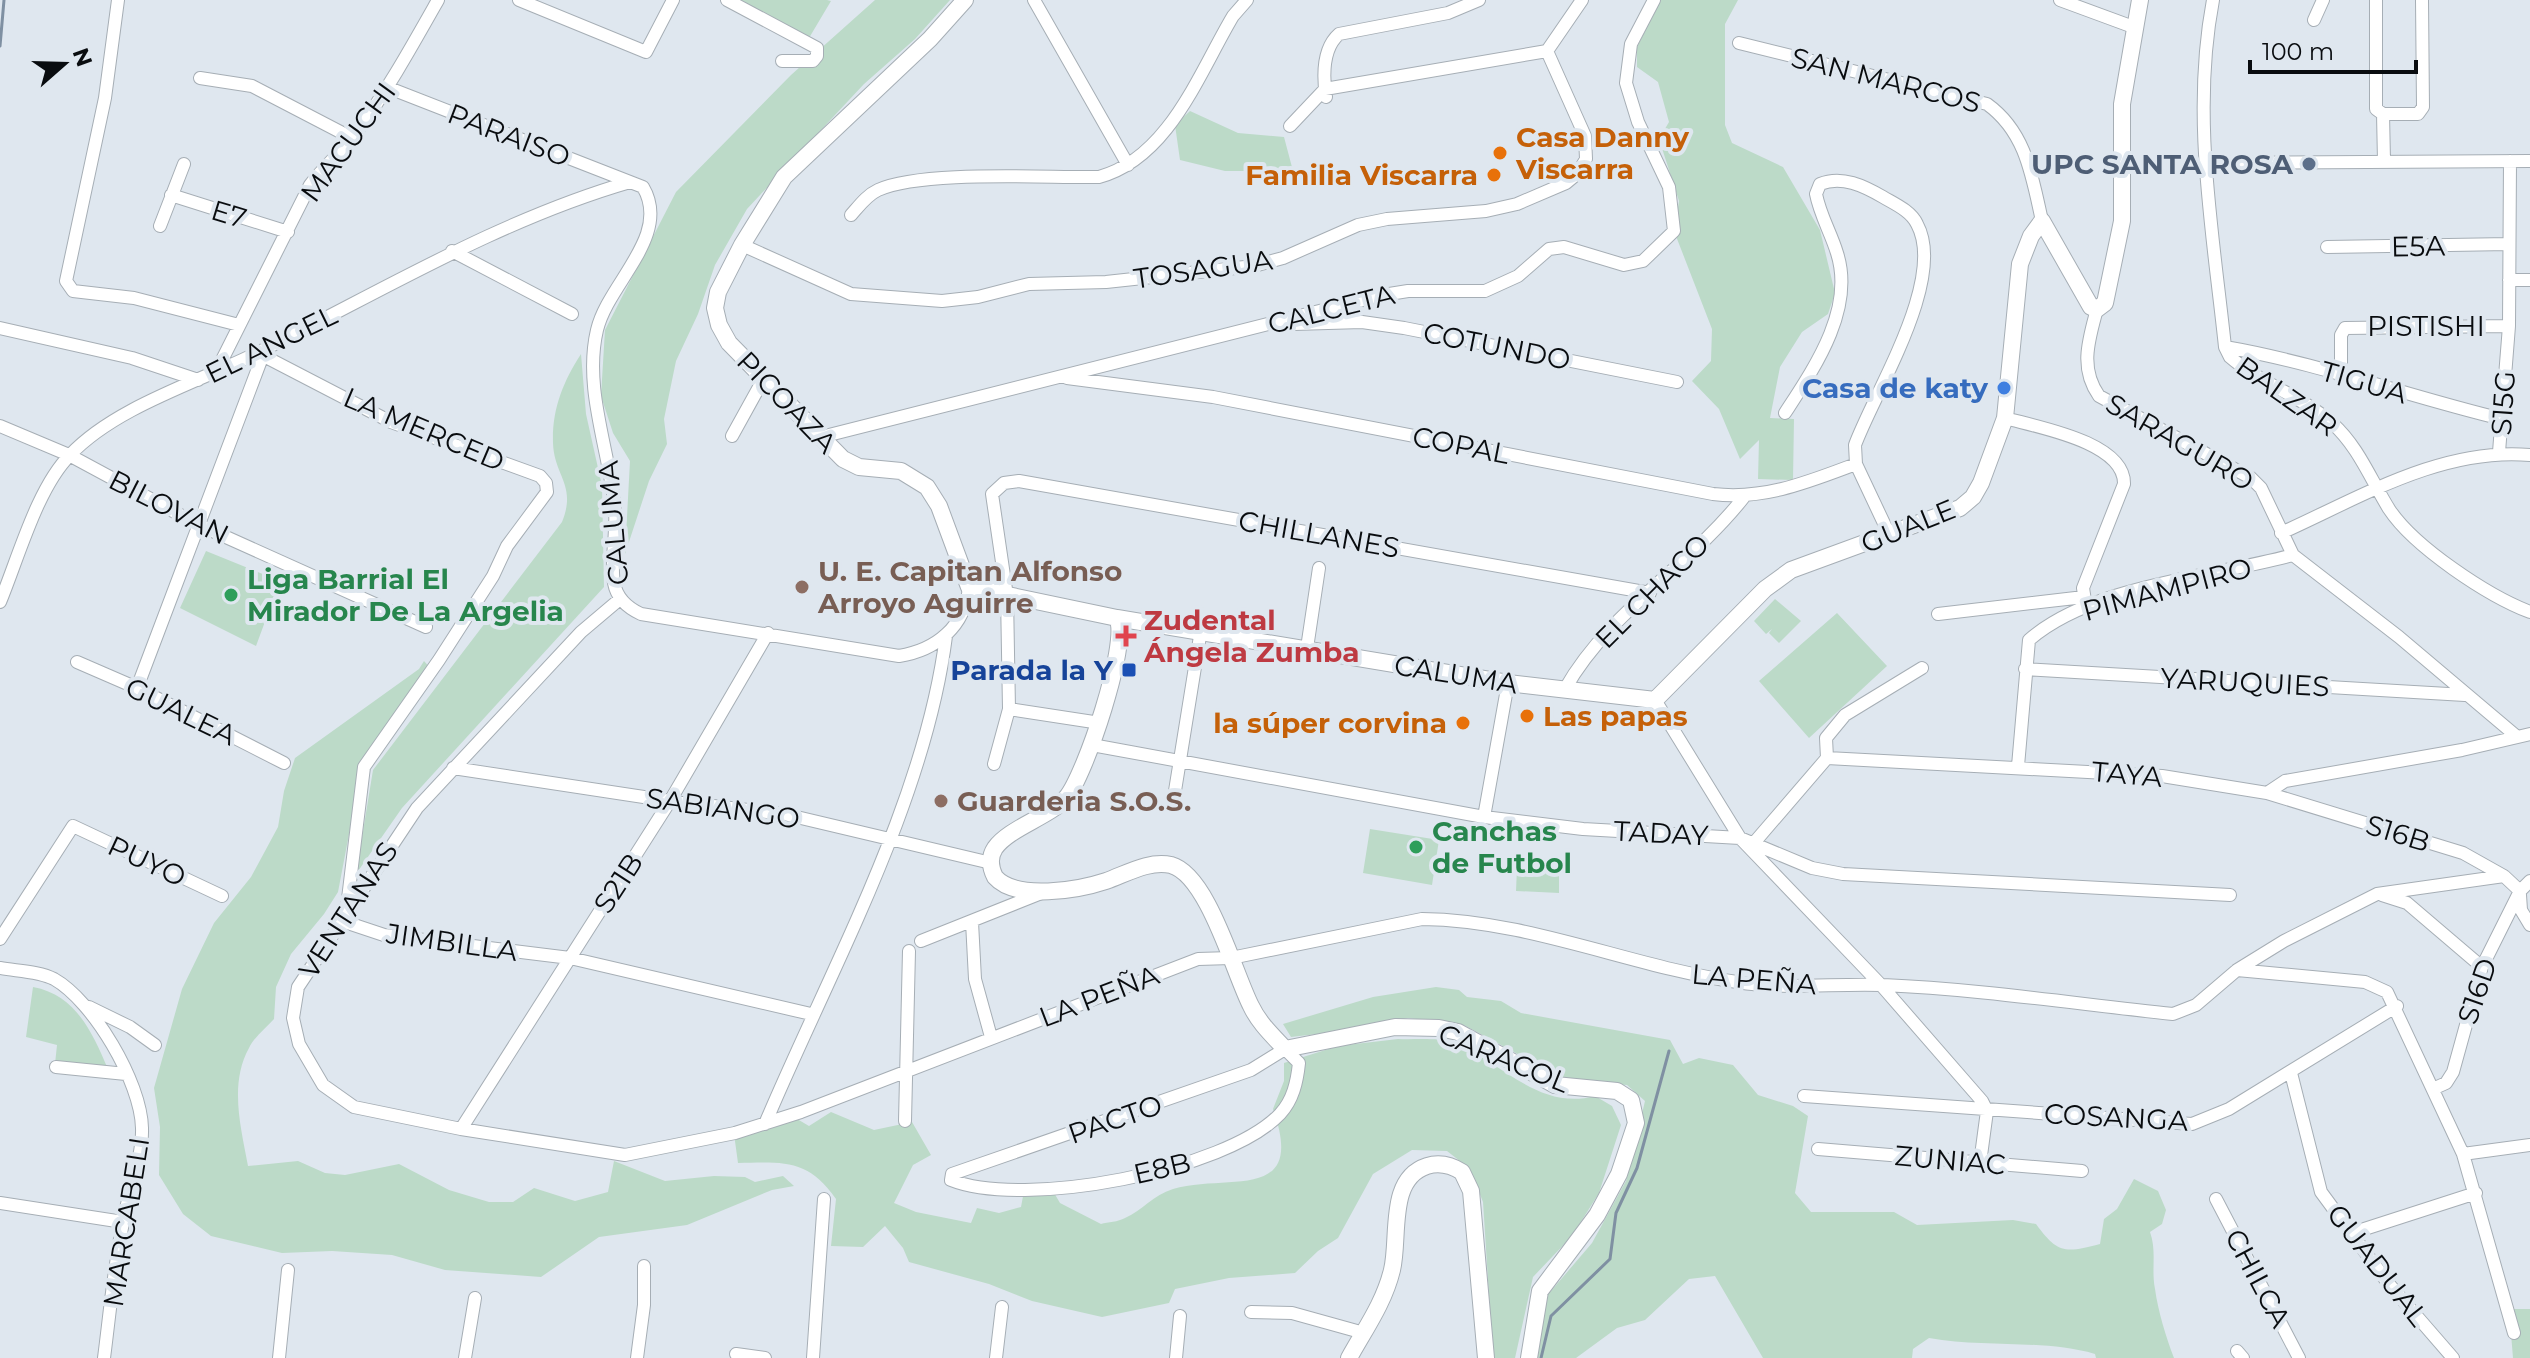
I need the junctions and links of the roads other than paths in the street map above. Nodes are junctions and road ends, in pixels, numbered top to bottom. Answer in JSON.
{"nodes":[{"id":1,"x":118,"y":0,"type":"edge"},
{"id":2,"x":438,"y":0,"type":"edge"},
{"id":3,"x":519,"y":0,"type":"edge"},
{"id":4,"x":673,"y":0,"type":"edge"},
{"id":5,"x":727,"y":0,"type":"edge"},
{"id":6,"x":965,"y":0,"type":"edge"},
{"id":7,"x":1247,"y":0,"type":"edge"},
{"id":8,"x":1479,"y":0,"type":"edge"},
{"id":9,"x":1582,"y":0,"type":"edge"},
{"id":10,"x":1654,"y":0,"type":"edge"},
{"id":11,"x":2060,"y":0,"type":"edge"},
{"id":12,"x":2140,"y":0,"type":"edge"},
{"id":13,"x":2213,"y":0,"type":"edge"},
{"id":14,"x":2323,"y":0,"type":"edge"},
{"id":15,"x":2376,"y":0,"type":"edge"},
{"id":16,"x":2422,"y":0,"type":"edge"},
{"id":17,"x":1038,"y":1,"type":"edge"},
{"id":18,"x":2314,"y":20,"type":"dead end"},
{"id":19,"x":2136,"y":28,"type":"junction"},
{"id":20,"x":1739,"y":43,"type":"dead end"},
{"id":21,"x":1547,"y":51,"type":"junction"},
{"id":22,"x":782,"y":61,"type":"dead end"},
{"id":23,"x":200,"y":78,"type":"dead end"},
{"id":24,"x":389,"y":88,"type":"junction"},
{"id":25,"x":1325,"y":93,"type":"junction"},
{"id":26,"x":2383,"y":114,"type":"junction"},
{"id":27,"x":1290,"y":126,"type":"dead end"},
{"id":28,"x":352,"y":138,"type":"junction"},
{"id":29,"x":2384,"y":161,"type":"junction"},
{"id":30,"x":2510,"y":161,"type":"junction"},
{"id":31,"x":2530,"y":161,"type":"edge"},
{"id":32,"x":2206,"y":163,"type":"junction"},
{"id":33,"x":184,"y":164,"type":"dead end"},
{"id":34,"x":1128,"y":165,"type":"junction"},
{"id":35,"x":630,"y":181,"type":"junction"},
{"id":36,"x":171,"y":195,"type":"junction"},
{"id":37,"x":851,"y":215,"type":"dead end"},
{"id":38,"x":2042,"y":221,"type":"junction"},
{"id":39,"x":160,"y":226,"type":"dead end"},
{"id":40,"x":288,"y":232,"type":"junction"},
{"id":41,"x":2509,"y":244,"type":"junction"},
{"id":42,"x":742,"y":245,"type":"junction"},
{"id":43,"x":2327,"y":247,"type":"dead end"},
{"id":44,"x":452,"y":251,"type":"junction"},
{"id":45,"x":2509,"y":280,"type":"junction"},
{"id":46,"x":2530,"y":280,"type":"edge"},
{"id":47,"x":2097,"y":309,"type":"junction"},
{"id":48,"x":572,"y":314,"type":"dead end"},
{"id":49,"x":239,"y":325,"type":"junction"},
{"id":50,"x":1267,"y":325,"type":"junction"},
{"id":51,"x":2509,"y":326,"type":"junction"},
{"id":52,"x":0,"y":328,"type":"edge"},
{"id":53,"x":2225,"y":347,"type":"junction"},
{"id":54,"x":261,"y":354,"type":"junction"},
{"id":55,"x":217,"y":370,"type":"junction"},
{"id":56,"x":1062,"y":377,"type":"junction"},
{"id":57,"x":2341,"y":377,"type":"junction"},
{"id":58,"x":198,"y":380,"type":"junction"},
{"id":59,"x":763,"y":380,"type":"junction"},
{"id":60,"x":1677,"y":382,"type":"dead end"},
{"id":61,"x":1785,"y":413,"type":"dead end"},
{"id":62,"x":2005,"y":418,"type":"junction"},
{"id":63,"x":2502,"y":419,"type":"junction"},
{"id":64,"x":0,"y":426,"type":"edge"},
{"id":65,"x":732,"y":436,"type":"dead end"},
{"id":66,"x":821,"y":437,"type":"junction"},
{"id":67,"x":2499,"y":452,"type":"junction"},
{"id":68,"x":69,"y":455,"type":"junction"},
{"id":69,"x":2530,"y":455,"type":"edge"},
{"id":70,"x":1856,"y":464,"type":"junction"},
{"id":71,"x":2378,"y":489,"type":"junction"},
{"id":72,"x":1744,"y":497,"type":"junction"},
{"id":73,"x":197,"y":524,"type":"junction"},
{"id":74,"x":2281,"y":533,"type":"junction"},
{"id":75,"x":1889,"y":534,"type":"junction"},
{"id":76,"x":2293,"y":555,"type":"junction"},
{"id":77,"x":1319,"y":568,"type":"dead end"},
{"id":78,"x":969,"y":587,"type":"junction"},
{"id":79,"x":1650,"y":593,"type":"junction"},
{"id":80,"x":1007,"y":596,"type":"junction"},
{"id":81,"x":620,"y":599,"type":"junction"},
{"id":82,"x":0,"y":602,"type":"edge"},
{"id":83,"x":2085,"y":602,"type":"junction"},
{"id":84,"x":2530,"y":612,"type":"edge"},
{"id":85,"x":1938,"y":614,"type":"dead end"},
{"id":86,"x":1117,"y":618,"type":"junction"},
{"id":87,"x":426,"y":627,"type":"dead end"},
{"id":88,"x":1201,"y":630,"type":"junction"},
{"id":89,"x":768,"y":633,"type":"junction"},
{"id":90,"x":946,"y":636,"type":"junction"},
{"id":91,"x":1307,"y":648,"type":"junction"},
{"id":92,"x":77,"y":662,"type":"dead end"},
{"id":93,"x":1922,"y":668,"type":"dead end"},
{"id":94,"x":2025,"y":669,"type":"junction"},
{"id":95,"x":1508,"y":683,"type":"junction"},
{"id":96,"x":137,"y":688,"type":"junction"},
{"id":97,"x":1565,"y":689,"type":"junction"},
{"id":98,"x":2465,"y":695,"type":"junction"},
{"id":99,"x":1655,"y":700,"type":"junction"},
{"id":100,"x":1009,"y":709,"type":"junction"},
{"id":101,"x":1100,"y":723,"type":"junction"},
{"id":102,"x":2530,"y":734,"type":"edge"},
{"id":103,"x":2515,"y":735,"type":"junction"},
{"id":104,"x":1092,"y":745,"type":"junction"},
{"id":105,"x":1827,"y":758,"type":"junction"},
{"id":106,"x":1180,"y":760,"type":"junction"},
{"id":107,"x":284,"y":763,"type":"dead end"},
{"id":108,"x":994,"y":764,"type":"dead end"},
{"id":109,"x":2018,"y":766,"type":"junction"},
{"id":110,"x":453,"y":768,"type":"junction"},
{"id":111,"x":2267,"y":793,"type":"junction"},
{"id":112,"x":1174,"y":797,"type":"dead end"},
{"id":113,"x":670,"y":801,"type":"junction"},
{"id":114,"x":1484,"y":817,"type":"junction"},
{"id":115,"x":1740,"y":838,"type":"junction"},
{"id":116,"x":890,"y":840,"type":"junction"},
{"id":117,"x":1753,"y":844,"type":"junction"},
{"id":118,"x":991,"y":863,"type":"junction"},
{"id":119,"x":2504,"y":876,"type":"junction"},
{"id":120,"x":2530,"y":881,"type":"edge"},
{"id":121,"x":1047,"y":891,"type":"junction"},
{"id":122,"x":2520,"y":891,"type":"junction"},
{"id":123,"x":2377,"y":894,"type":"junction"},
{"id":124,"x":2230,"y":895,"type":"dead end"},
{"id":125,"x":222,"y":896,"type":"dead end"},
{"id":126,"x":345,"y":922,"type":"junction"},
{"id":127,"x":972,"y":922,"type":"junction"},
{"id":128,"x":2530,"y":925,"type":"edge"},
{"id":129,"x":0,"y":939,"type":"edge"},
{"id":130,"x":921,"y":941,"type":"dead end"},
{"id":131,"x":909,"y":951,"type":"dead end"},
{"id":132,"x":570,"y":958,"type":"junction"},
{"id":133,"x":1231,"y":958,"type":"junction"},
{"id":134,"x":2482,"y":967,"type":"junction"},
{"id":135,"x":0,"y":968,"type":"edge"},
{"id":136,"x":2237,"y":970,"type":"junction"},
{"id":137,"x":1881,"y":985,"type":"junction"},
{"id":138,"x":86,"y":1006,"type":"junction"},
{"id":139,"x":2397,"y":1006,"type":"junction"},
{"id":140,"x":811,"y":1014,"type":"junction"},
{"id":141,"x":991,"y":1037,"type":"junction"},
{"id":142,"x":155,"y":1045,"type":"dead end"},
{"id":143,"x":1285,"y":1049,"type":"junction"},
{"id":144,"x":56,"y":1067,"type":"dead end"},
{"id":145,"x":906,"y":1072,"type":"junction"},
{"id":146,"x":2291,"y":1073,"type":"junction"},
{"id":147,"x":126,"y":1074,"type":"junction"},
{"id":148,"x":2435,"y":1088,"type":"junction"},
{"id":149,"x":1804,"y":1096,"type":"dead end"},
{"id":150,"x":1987,"y":1111,"type":"junction"},
{"id":151,"x":905,"y":1121,"type":"dead end"},
{"id":152,"x":765,"y":1124,"type":"junction"},
{"id":153,"x":461,"y":1129,"type":"junction"},
{"id":154,"x":2530,"y":1145,"type":"edge"},
{"id":155,"x":1818,"y":1149,"type":"dead end"},
{"id":156,"x":2463,"y":1154,"type":"junction"},
{"id":157,"x":1980,"y":1163,"type":"junction"},
{"id":158,"x":2082,"y":1171,"type":"dead end"},
{"id":159,"x":959,"y":1183,"type":"joint"},
{"id":160,"x":2476,"y":1193,"type":"junction"},
{"id":161,"x":824,"y":1199,"type":"dead end"},
{"id":162,"x":2216,"y":1199,"type":"dead end"},
{"id":163,"x":0,"y":1203,"type":"edge"},
{"id":164,"x":123,"y":1222,"type":"junction"},
{"id":165,"x":2352,"y":1233,"type":"junction"},
{"id":166,"x":644,"y":1266,"type":"dead end"},
{"id":167,"x":288,"y":1270,"type":"dead end"},
{"id":168,"x":475,"y":1298,"type":"dead end"},
{"id":169,"x":1002,"y":1307,"type":"dead end"},
{"id":170,"x":1251,"y":1312,"type":"dead end"},
{"id":171,"x":1180,"y":1316,"type":"dead end"},
{"id":172,"x":1364,"y":1333,"type":"junction"},
{"id":173,"x":2514,"y":1333,"type":"dead end"},
{"id":174,"x":736,"y":1354,"type":"dead end"},
{"id":175,"x":104,"y":1358,"type":"edge"},
{"id":176,"x":279,"y":1358,"type":"edge"},
{"id":177,"x":465,"y":1358,"type":"edge"},
{"id":178,"x":637,"y":1358,"type":"edge"},
{"id":179,"x":765,"y":1358,"type":"edge"},
{"id":180,"x":813,"y":1358,"type":"edge"},
{"id":181,"x":996,"y":1358,"type":"edge"},
{"id":182,"x":1176,"y":1358,"type":"edge"},
{"id":183,"x":1349,"y":1358,"type":"edge"},
{"id":184,"x":1486,"y":1358,"type":"edge"},
{"id":185,"x":1529,"y":1358,"type":"edge"},
{"id":186,"x":2299,"y":1358,"type":"edge"},
{"id":187,"x":2453,"y":1358,"type":"edge"}],
"edges":[{"from":1,"to":49,"type":"street"},
{"from":2,"to":24,"type":"street","name":"MACUCHI"},
{"from":3,"to":4,"type":"street"},
{"from":5,"to":22,"type":"street"},
{"from":6,"to":42,"type":"street","name":"PICOAZA"},
{"from":7,"to":34,"type":"street"},
{"from":8,"to":25,"type":"street"},
{"from":9,"to":21,"type":"street"},
{"from":10,"to":50,"type":"street","name":"CALCETA"},
{"from":11,"to":19,"type":"street"},
{"from":12,"to":19,"type":"street","name":"SARAGURO"},
{"from":13,"to":32,"type":"street","name":"BALZAR"},
{"from":14,"to":18,"type":"street"},
{"from":15,"to":26,"type":"street"},
{"from":16,"to":26,"type":"street"},
{"from":17,"to":34,"type":"street"},
{"from":19,"to":47,"type":"street","name":"SARAGURO"},
{"from":20,"to":38,"type":"street","name":"SAN MARCOS"},
{"from":21,"to":25,"type":"street"},
{"from":21,"to":42,"type":"street","name":"TOSAGUA"},
{"from":23,"to":28,"type":"street"},
{"from":24,"to":28,"type":"street","name":"MACUCHI"},
{"from":24,"to":35,"type":"street","name":"PARAISO"},
{"from":25,"to":27,"type":"street"},
{"from":26,"to":29,"type":"street"},
{"from":28,"to":40,"type":"street","name":"MACUCHI"},
{"from":29,"to":30,"type":"street"},
{"from":29,"to":32,"type":"street"},
{"from":30,"to":31,"type":"street"},
{"from":30,"to":41,"type":"street","name":"S15G"},
{"from":32,"to":53,"type":"street","name":"BALZAR"},
{"from":33,"to":36,"type":"street"},
{"from":34,"to":37,"type":"street"},
{"from":35,"to":44,"type":"street","name":"EL ANGEL"},
{"from":35,"to":81,"type":"street","name":"CALUMA"},
{"from":36,"to":39,"type":"street"},
{"from":36,"to":40,"type":"street","name":"E7"},
{"from":38,"to":47,"type":"street","name":"SAN MARCOS"},
{"from":38,"to":62,"type":"street","name":"GUALE"},
{"from":40,"to":49,"type":"street","name":"MACUCHI"},
{"from":41,"to":43,"type":"street","name":"E5A"},
{"from":41,"to":45,"type":"street","name":"S15G"},
{"from":42,"to":59,"type":"street","name":"PICOAZA"},
{"from":44,"to":48,"type":"street"},
{"from":44,"to":54,"type":"street","name":"EL ANGEL"},
{"from":45,"to":46,"type":"street"},
{"from":45,"to":51,"type":"street","name":"S15G"},
{"from":47,"to":74,"type":"street","name":"SARAGURO"},
{"from":49,"to":55,"type":"street","name":"MACUCHI"},
{"from":50,"to":56,"type":"street","name":"CALCETA"},
{"from":50,"to":60,"type":"street","name":"COTUNDO"},
{"from":51,"to":57,"type":"street","name":"PISTISHI"},
{"from":51,"to":63,"type":"street","name":"S15G"},
{"from":52,"to":58,"type":"street"},
{"from":53,"to":57,"type":"street","name":"TIGUA"},
{"from":53,"to":71,"type":"street","name":"BALZAR"},
{"from":54,"to":55,"type":"street","name":"EL ANGEL"},
{"from":54,"to":73,"type":"street"},
{"from":54,"to":126,"type":"street","name":"LA MERCED"},
{"from":55,"to":58,"type":"street","name":"EL ANGEL"},
{"from":56,"to":66,"type":"street","name":"CALCETA"},
{"from":56,"to":72,"type":"street","name":"COPAL"},
{"from":57,"to":63,"type":"street","name":"TIGUA"},
{"from":58,"to":68,"type":"street","name":"EL ANGEL"},
{"from":59,"to":65,"type":"street"},
{"from":59,"to":66,"type":"street","name":"PICOAZA"},
{"from":61,"to":70,"type":"street"},
{"from":62,"to":75,"type":"street","name":"GUALE"},
{"from":62,"to":83,"type":"street"},
{"from":63,"to":67,"type":"street","name":"S15G"},
{"from":64,"to":68,"type":"street","name":"BILOVAN"},
{"from":66,"to":78,"type":"street","name":"PICOAZA"},
{"from":67,"to":69,"type":"street","name":"PIMAMPIRO"},
{"from":67,"to":71,"type":"street","name":"PIMAMPIRO"},
{"from":68,"to":73,"type":"street","name":"BILOVAN"},
{"from":68,"to":82,"type":"street","name":"EL ANGEL"},
{"from":70,"to":72,"type":"street","name":"COPAL"},
{"from":70,"to":75,"type":"street"},
{"from":71,"to":74,"type":"street","name":"PIMAMPIRO"},
{"from":71,"to":84,"type":"street","name":"BALZAR"},
{"from":72,"to":79,"type":"street","name":"EL CHACO"},
{"from":73,"to":87,"type":"street","name":"BILOVAN"},
{"from":73,"to":96,"type":"street"},
{"from":74,"to":76,"type":"street","name":"SARAGURO"},
{"from":75,"to":99,"type":"street","name":"GUALE"},
{"from":76,"to":83,"type":"street","name":"PIMAMPIRO"},
{"from":76,"to":98,"type":"street","name":"SARAGURO"},
{"from":77,"to":91,"type":"street"},
{"from":78,"to":80,"type":"street","name":"CALUMA"},
{"from":78,"to":90,"type":"street"},
{"from":79,"to":80,"type":"street","name":"CHILLANES"},
{"from":79,"to":97,"type":"street","name":"EL CHACO"},
{"from":80,"to":86,"type":"street","name":"CALUMA"},
{"from":80,"to":100,"type":"street"},
{"from":81,"to":89,"type":"street","name":"CALUMA"},
{"from":81,"to":110,"type":"street","name":"VENTANAS"},
{"from":83,"to":85,"type":"street"},
{"from":83,"to":94,"type":"street","name":"PIMAMPIRO"},
{"from":86,"to":88,"type":"street","name":"CALUMA"},
{"from":86,"to":101,"type":"street"},
{"from":88,"to":91,"type":"street","name":"CALUMA"},
{"from":88,"to":106,"type":"street"},
{"from":89,"to":90,"type":"street","name":"CALUMA"},
{"from":89,"to":113,"type":"street","name":"S21B"},
{"from":90,"to":116,"type":"street"},
{"from":91,"to":95,"type":"street","name":"CALUMA"},
{"from":92,"to":96,"type":"street","name":"GUALEA"},
{"from":93,"to":105,"type":"street"},
{"from":94,"to":98,"type":"street","name":"YARUQUIES"},
{"from":94,"to":109,"type":"street","name":"PIMAMPIRO"},
{"from":95,"to":97,"type":"street","name":"CALUMA"},
{"from":95,"to":114,"type":"street"},
{"from":96,"to":107,"type":"street","name":"GUALEA"},
{"from":97,"to":99,"type":"street","name":"CALUMA"},
{"from":98,"to":103,"type":"street","name":"SARAGURO"},
{"from":99,"to":115,"type":"street"},
{"from":100,"to":101,"type":"street"},
{"from":100,"to":108,"type":"street"},
{"from":101,"to":104,"type":"street"},
{"from":102,"to":103,"type":"street"},
{"from":103,"to":111,"type":"street"},
{"from":104,"to":106,"type":"street","name":"TADAY"},
{"from":104,"to":118,"type":"street"},
{"from":105,"to":109,"type":"street","name":"TAYA"},
{"from":105,"to":117,"type":"street"},
{"from":106,"to":112,"type":"street"},
{"from":106,"to":114,"type":"street","name":"TADAY"},
{"from":109,"to":111,"type":"street","name":"TAYA"},
{"from":110,"to":113,"type":"street","name":"SABIANGO"},
{"from":110,"to":126,"type":"street","name":"VENTANAS"},
{"from":111,"to":119,"type":"street","name":"S16B"},
{"from":113,"to":116,"type":"street","name":"SABIANGO"},
{"from":113,"to":132,"type":"street","name":"S21B"},
{"from":114,"to":115,"type":"street","name":"TADAY"},
{"from":115,"to":117,"type":"street","name":"TADAY"},
{"from":115,"to":137,"type":"street"},
{"from":116,"to":118,"type":"street","name":"SABIANGO"},
{"from":116,"to":140,"type":"street"},
{"from":117,"to":124,"type":"street","name":"TADAY"},
{"from":118,"to":121,"type":"street"},
{"from":119,"to":122,"type":"street","name":"S16B"},
{"from":119,"to":123,"type":"street","name":"LA PEÑA"},
{"from":120,"to":122,"type":"street"},
{"from":121,"to":127,"type":"street"},
{"from":121,"to":133,"type":"street"},
{"from":122,"to":128,"type":"street"},
{"from":122,"to":134,"type":"street","name":"S16D"},
{"from":123,"to":134,"type":"street"},
{"from":123,"to":136,"type":"street","name":"LA PEÑA"},
{"from":125,"to":129,"type":"street","name":"PUYO"},
{"from":126,"to":132,"type":"street","name":"JIMBILLA"},
{"from":126,"to":153,"type":"street","name":"VENTANAS"},
{"from":127,"to":130,"type":"street"},
{"from":127,"to":141,"type":"street"},
{"from":131,"to":145,"type":"street"},
{"from":132,"to":140,"type":"street","name":"JIMBILLA"},
{"from":132,"to":153,"type":"street","name":"S21B"},
{"from":133,"to":137,"type":"street","name":"LA PEÑA"},
{"from":133,"to":141,"type":"street","name":"LA PEÑA"},
{"from":133,"to":143,"type":"street"},
{"from":134,"to":148,"type":"street","name":"S16D"},
{"from":135,"to":138,"type":"street","name":"MARCABELI"},
{"from":136,"to":137,"type":"street","name":"LA PEÑA"},
{"from":136,"to":139,"type":"street"},
{"from":137,"to":150,"type":"street"},
{"from":138,"to":142,"type":"street"},
{"from":138,"to":147,"type":"street","name":"MARCABELI"},
{"from":139,"to":146,"type":"street","name":"COSANGA"},
{"from":139,"to":148,"type":"street"},
{"from":140,"to":152,"type":"street"},
{"from":141,"to":145,"type":"street","name":"LA PEÑA"},
{"from":143,"to":159,"type":"street","name":"PACTO"},
{"from":143,"to":159,"type":"street","name":"E8B"},
{"from":143,"to":185,"type":"street","name":"CARACOL"},
{"from":144,"to":147,"type":"street"},
{"from":145,"to":151,"type":"street"},
{"from":145,"to":152,"type":"street","name":"VENTANAS"},
{"from":146,"to":150,"type":"street","name":"COSANGA"},
{"from":146,"to":165,"type":"street","name":"GUADUAL"},
{"from":147,"to":164,"type":"street","name":"MARCABELI"},
{"from":148,"to":156,"type":"street"},
{"from":149,"to":150,"type":"street","name":"COSANGA"},
{"from":150,"to":157,"type":"street"},
{"from":152,"to":153,"type":"street","name":"VENTANAS"},
{"from":154,"to":156,"type":"street"},
{"from":155,"to":157,"type":"street","name":"ZUNIAC"},
{"from":156,"to":160,"type":"street"},
{"from":157,"to":158,"type":"street","name":"ZUNIAC"},
{"from":160,"to":165,"type":"street"},
{"from":160,"to":173,"type":"street"},
{"from":161,"to":180,"type":"street"},
{"from":162,"to":186,"type":"street","name":"CHILCA"},
{"from":163,"to":164,"type":"street"},
{"from":164,"to":175,"type":"street","name":"MARCABELI"},
{"from":165,"to":187,"type":"street","name":"GUADUAL"},
{"from":166,"to":178,"type":"street"},
{"from":167,"to":176,"type":"street"},
{"from":168,"to":177,"type":"street"},
{"from":169,"to":181,"type":"street"},
{"from":170,"to":172,"type":"street"},
{"from":171,"to":182,"type":"street"},
{"from":172,"to":183,"type":"street"},
{"from":172,"to":184,"type":"street"},
{"from":174,"to":179,"type":"street"}]}
